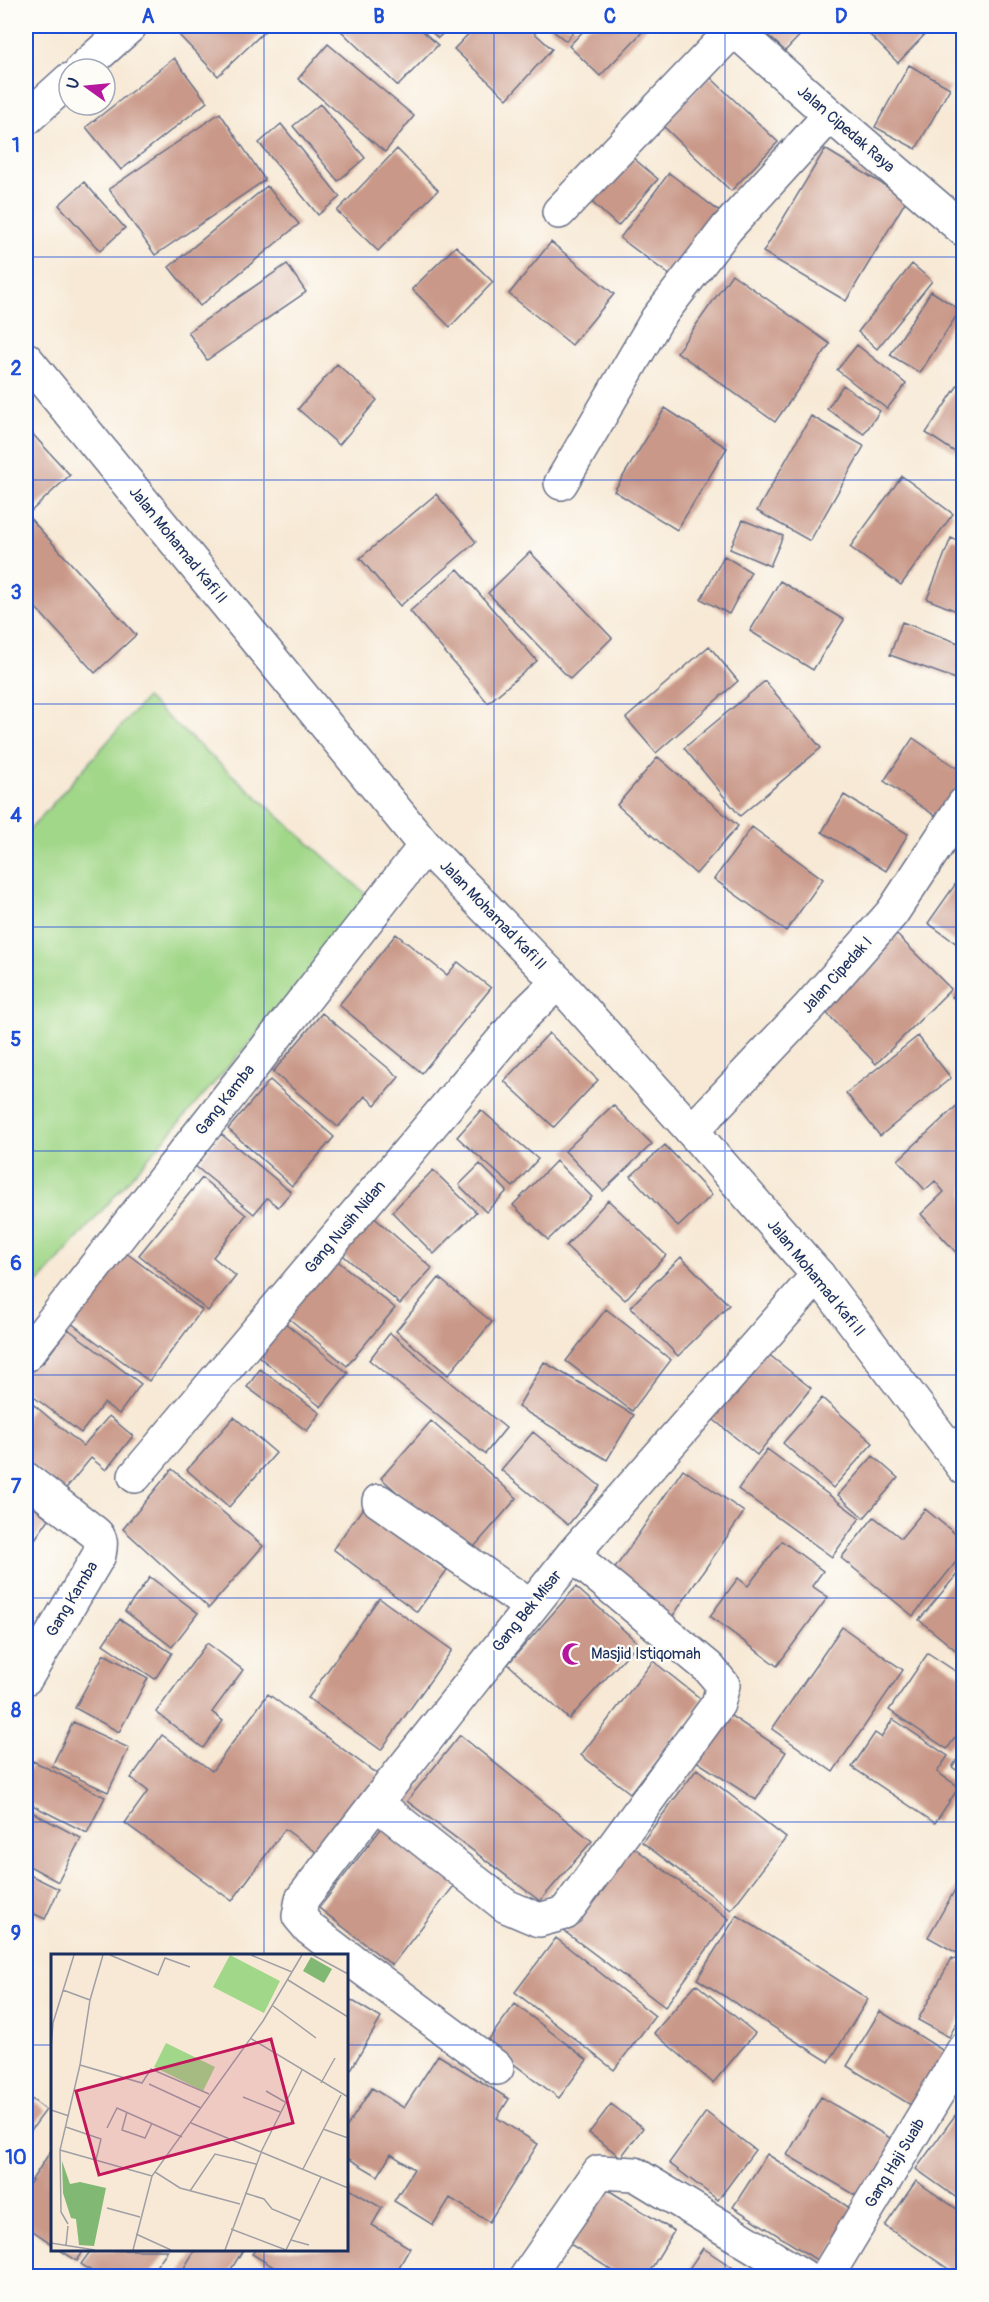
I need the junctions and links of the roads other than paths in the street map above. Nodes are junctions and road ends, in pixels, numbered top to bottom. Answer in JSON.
{"nodes":[{"id":1,"x":130,"y":26,"type":"edge"},
{"id":2,"x":732,"y":27,"type":"edge"},
{"id":3,"x":95,"y":57,"type":"edge"},
{"id":4,"x":57,"y":91,"type":"edge"},
{"id":5,"x":830,"y":115,"type":"junction"},
{"id":6,"x":26,"y":119,"type":"edge"},
{"id":7,"x":559,"y":212,"type":"dead end"},
{"id":8,"x":963,"y":230,"type":"edge"},
{"id":9,"x":26,"y":359,"type":"edge"},
{"id":10,"x":561,"y":483,"type":"dead end"},
{"id":11,"x":963,"y":804,"type":"edge"},
{"id":12,"x":425,"y":846,"type":"junction"},
{"id":13,"x":558,"y":982,"type":"junction"},
{"id":14,"x":701,"y":1123,"type":"junction"},
{"id":15,"x":818,"y":1275,"type":"junction"},
{"id":16,"x":26,"y":1355,"type":"edge"},
{"id":17,"x":963,"y":1468,"type":"edge"},
{"id":18,"x":135,"y":1476,"type":"dead end"},
{"id":19,"x":26,"y":1479,"type":"edge"},
{"id":20,"x":379,"y":1501,"type":"dead end"},
{"id":21,"x":572,"y":1555,"type":"junction"},
{"id":22,"x":530,"y":1606,"type":"junction"},
{"id":23,"x":26,"y":1678,"type":"edge"},
{"id":24,"x":376,"y":1803,"type":"junction"},
{"id":25,"x":343,"y":1954,"type":"edge"},
{"id":26,"x":348,"y":1957,"type":"edge"},
{"id":27,"x":963,"y":2049,"type":"edge"},
{"id":28,"x":497,"y":2068,"type":"dead end"},
{"id":29,"x":527,"y":2277,"type":"edge"},
{"id":30,"x":803,"y":2277,"type":"edge"},
{"id":31,"x":827,"y":2277,"type":"edge"}],
"edges":[{"from":1,"to":3,"type":"street"},
{"from":2,"to":5,"type":"street","name":"Jalan Cipedak Raya"},
{"from":2,"to":7,"type":"street"},
{"from":4,"to":6,"type":"street"},
{"from":5,"to":8,"type":"street","name":"Jalan Cipedak Raya"},
{"from":5,"to":10,"type":"street"},
{"from":9,"to":12,"type":"street","name":"Jalan Mohamad Kafi II"},
{"from":11,"to":14,"type":"street","name":"Jalan Cipedak I"},
{"from":12,"to":13,"type":"street","name":"Jalan Mohamad Kafi II"},
{"from":12,"to":16,"type":"street","name":"Gang Kamba"},
{"from":13,"to":14,"type":"street","name":"Jalan Mohamad Kafi II"},
{"from":13,"to":18,"type":"street","name":"Gang Nusih Nidan"},
{"from":14,"to":15,"type":"street","name":"Jalan Mohamad Kafi II"},
{"from":15,"to":17,"type":"street","name":"Jalan Mohamad Kafi II"},
{"from":15,"to":21,"type":"street","name":"Gang Bek Misar"},
{"from":19,"to":23,"type":"street","name":"Gang Kamba"},
{"from":20,"to":22,"type":"street"},
{"from":21,"to":22,"type":"street","name":"Gang Bek Misar"},
{"from":21,"to":24,"type":"street"},
{"from":22,"to":24,"type":"street","name":"Gang Bek Misar"},
{"from":24,"to":25,"type":"street","name":"Gang Bek Misar"},
{"from":26,"to":28,"type":"street","name":"Gang Bek Misar"},
{"from":27,"to":31,"type":"street","name":"Gang Haji Suaib"},
{"from":29,"to":30,"type":"street"}]}
